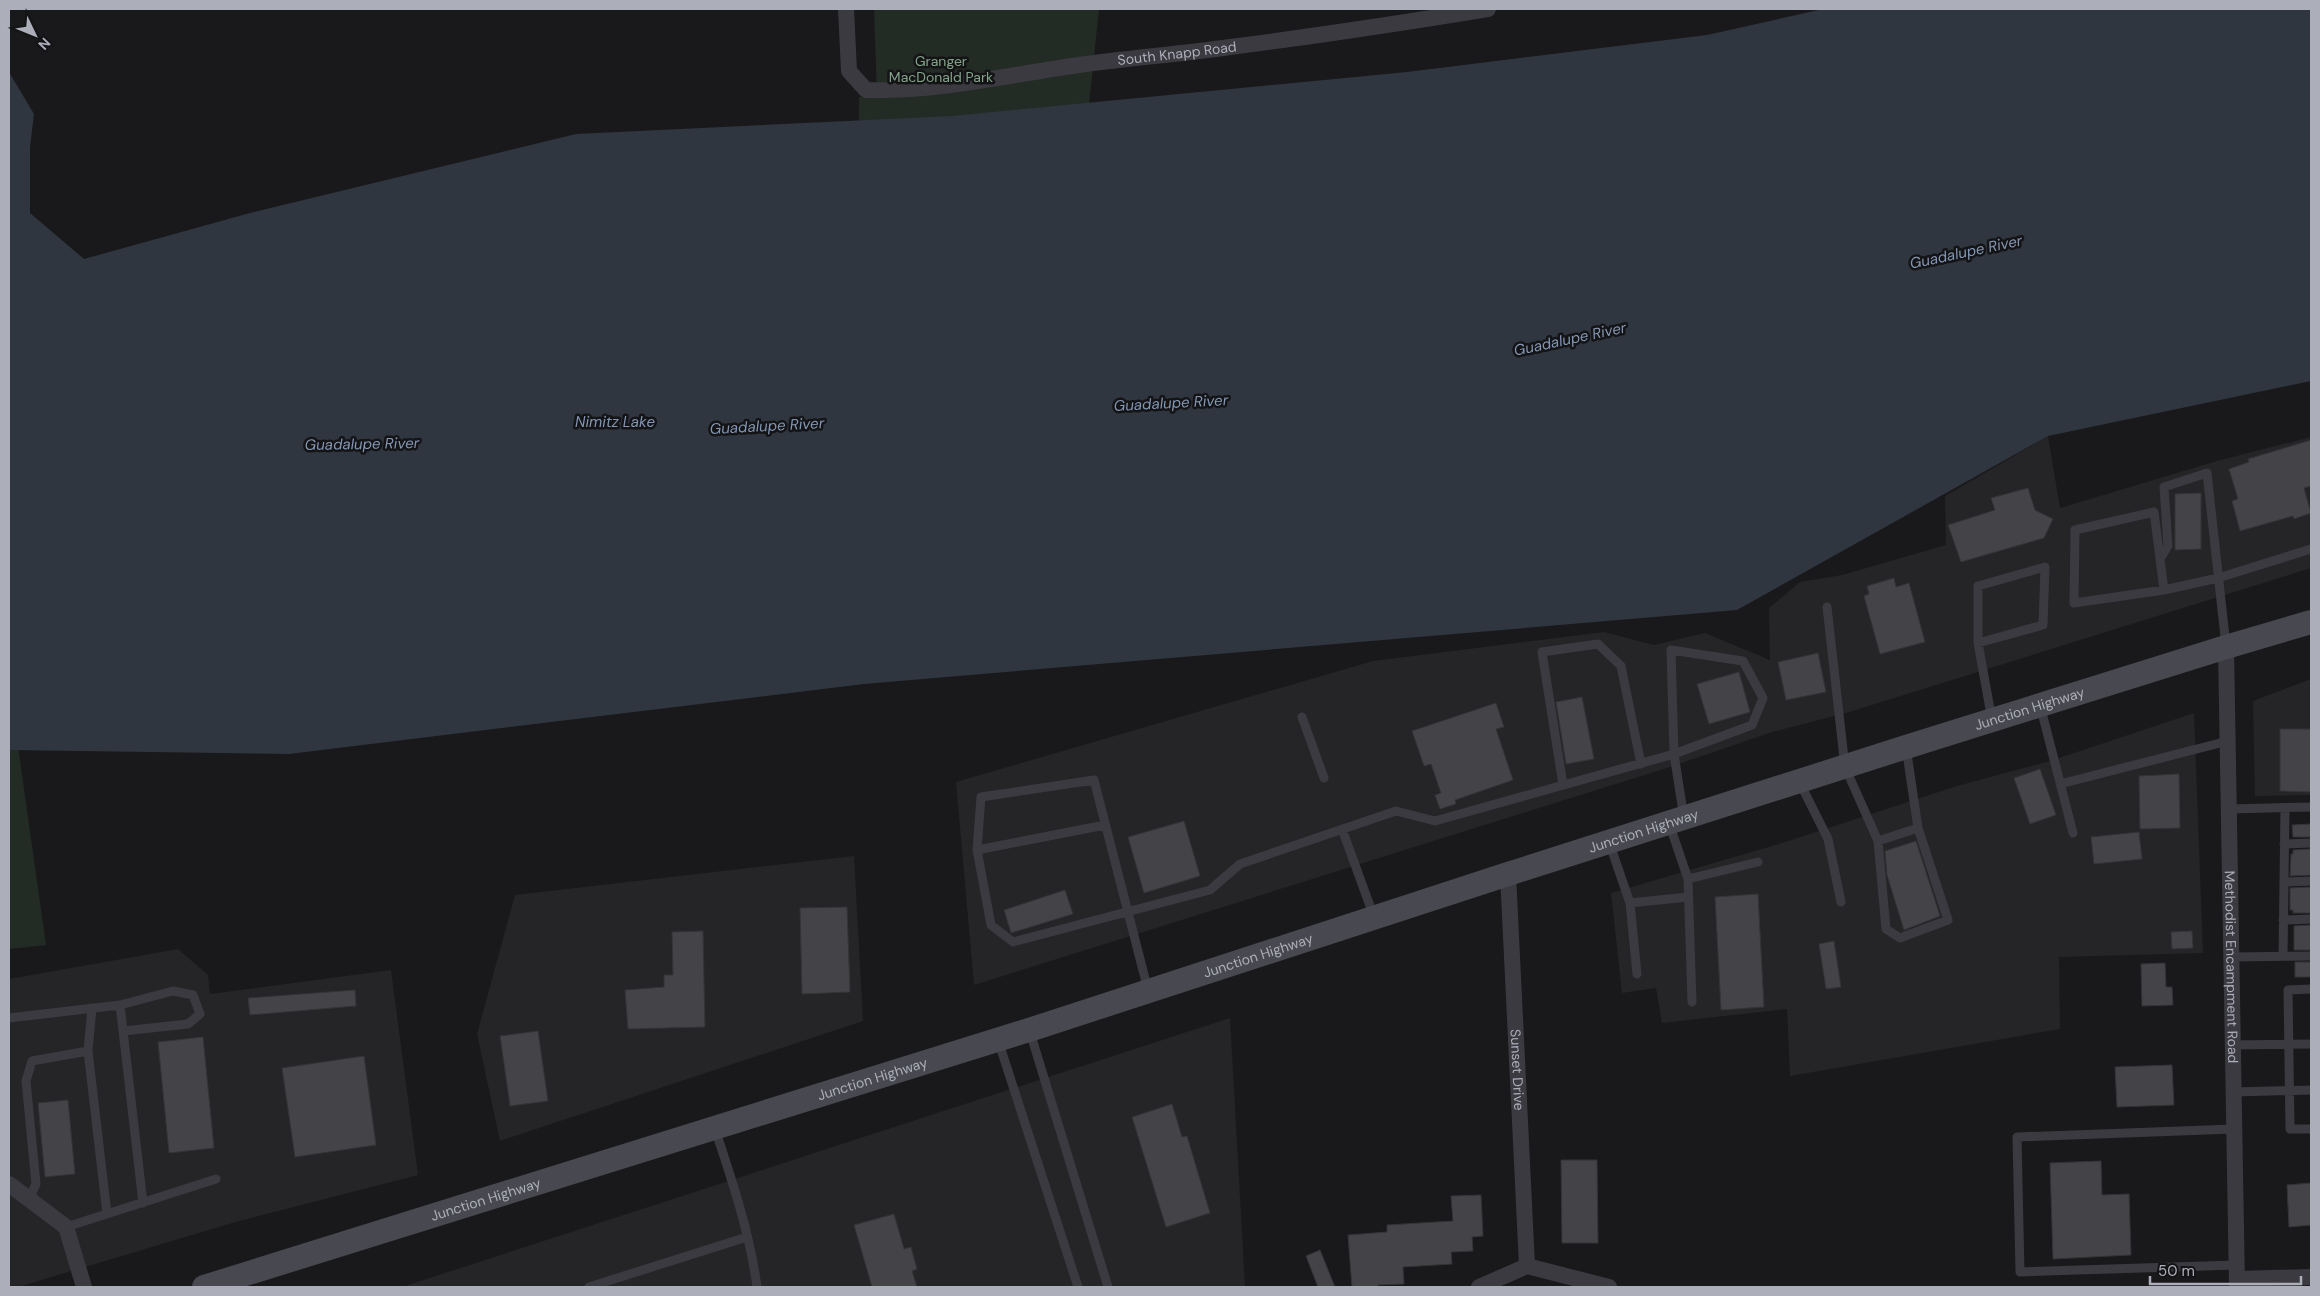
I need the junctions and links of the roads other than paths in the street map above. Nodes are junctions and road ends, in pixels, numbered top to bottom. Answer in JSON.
{"nodes":[{"id":1,"x":846,"y":9,"type":"edge"},
{"id":2,"x":1488,"y":9,"type":"edge"},
{"id":3,"x":2311,"y":549,"type":"edge"},
{"id":4,"x":2160,"y":559,"type":"junction"},
{"id":5,"x":2218,"y":578,"type":"junction"},
{"id":6,"x":2164,"y":590,"type":"junction"},
{"id":7,"x":1827,"y":607,"type":"dead end"},
{"id":8,"x":2311,"y":622,"type":"edge"},
{"id":9,"x":1978,"y":642,"type":"junction"},
{"id":10,"x":2226,"y":647,"type":"junction"},
{"id":11,"x":2040,"y":705,"type":"junction"},
{"id":12,"x":1302,"y":717,"type":"dead end"},
{"id":13,"x":1992,"y":720,"type":"junction"},
{"id":14,"x":2228,"y":741,"type":"junction"},
{"id":15,"x":1906,"y":747,"type":"junction"},
{"id":16,"x":1674,"y":754,"type":"junction"},
{"id":17,"x":1641,"y":764,"type":"junction"},
{"id":18,"x":1845,"y":767,"type":"junction"},
{"id":19,"x":1324,"y":778,"type":"dead end"},
{"id":20,"x":1799,"y":781,"type":"junction"},
{"id":21,"x":2060,"y":784,"type":"junction"},
{"id":22,"x":1563,"y":786,"type":"junction"},
{"id":23,"x":2311,"y":807,"type":"edge"},
{"id":24,"x":2229,"y":808,"type":"junction"},
{"id":25,"x":2284,"y":808,"type":"junction"},
{"id":26,"x":1677,"y":820,"type":"junction"},
{"id":27,"x":1105,"y":825,"type":"junction"},
{"id":28,"x":1918,"y":828,"type":"junction"},
{"id":29,"x":1342,"y":829,"type":"junction"},
{"id":30,"x":2073,"y":833,"type":"dead end"},
{"id":31,"x":1878,"y":840,"type":"junction"},
{"id":32,"x":1609,"y":842,"type":"junction"},
{"id":33,"x":2311,"y":843,"type":"edge"},
{"id":34,"x":2284,"y":844,"type":"junction"},
{"id":35,"x":977,"y":850,"type":"junction"},
{"id":36,"x":1758,"y":862,"type":"dead end"},
{"id":37,"x":1508,"y":874,"type":"junction"},
{"id":38,"x":1688,"y":879,"type":"junction"},
{"id":39,"x":2284,"y":882,"type":"junction"},
{"id":40,"x":2311,"y":882,"type":"edge"},
{"id":41,"x":1688,"y":897,"type":"junction"},
{"id":42,"x":1841,"y":902,"type":"dead end"},
{"id":43,"x":1630,"y":903,"type":"junction"},
{"id":44,"x":1127,"y":912,"type":"junction"},
{"id":45,"x":1374,"y":918,"type":"junction"},
{"id":46,"x":2311,"y":919,"type":"edge"},
{"id":47,"x":2284,"y":920,"type":"junction"},
{"id":48,"x":2283,"y":956,"type":"junction"},
{"id":49,"x":2311,"y":956,"type":"edge"},
{"id":50,"x":2232,"y":957,"type":"junction"},
{"id":51,"x":1637,"y":974,"type":"dead end"},
{"id":52,"x":2311,"y":989,"type":"edge"},
{"id":53,"x":1149,"y":991,"type":"junction"},
{"id":54,"x":1692,"y":1002,"type":"dead end"},
{"id":55,"x":120,"y":1005,"type":"junction"},
{"id":56,"x":92,"y":1008,"type":"junction"},
{"id":57,"x":9,"y":1018,"type":"edge"},
{"id":58,"x":1029,"y":1030,"type":"junction"},
{"id":59,"x":123,"y":1031,"type":"junction"},
{"id":60,"x":998,"y":1040,"type":"junction"},
{"id":61,"x":2289,"y":1044,"type":"junction"},
{"id":62,"x":2311,"y":1044,"type":"edge"},
{"id":63,"x":2233,"y":1045,"type":"junction"},
{"id":64,"x":88,"y":1051,"type":"junction"},
{"id":65,"x":2289,"y":1090,"type":"junction"},
{"id":66,"x":2311,"y":1090,"type":"edge"},
{"id":67,"x":2234,"y":1092,"type":"junction"},
{"id":68,"x":715,"y":1129,"type":"junction"},
{"id":69,"x":2311,"y":1129,"type":"edge"},
{"id":70,"x":2234,"y":1130,"type":"junction"},
{"id":71,"x":216,"y":1179,"type":"dead end"},
{"id":72,"x":9,"y":1184,"type":"edge"},
{"id":73,"x":29,"y":1199,"type":"junction"},
{"id":74,"x":143,"y":1202,"type":"junction"},
{"id":75,"x":106,"y":1214,"type":"junction"},
{"id":76,"x":66,"y":1227,"type":"junction"},
{"id":77,"x":747,"y":1237,"type":"junction"},
{"id":78,"x":1527,"y":1266,"type":"junction"},
{"id":79,"x":2237,"y":1277,"type":"edge"},
{"id":80,"x":2311,"y":1277,"type":"edge"},
{"id":81,"x":84,"y":1287,"type":"edge"},
{"id":82,"x":204,"y":1287,"type":"edge"},
{"id":83,"x":589,"y":1287,"type":"edge"},
{"id":84,"x":757,"y":1287,"type":"edge"},
{"id":85,"x":1078,"y":1287,"type":"edge"},
{"id":86,"x":1108,"y":1287,"type":"edge"},
{"id":87,"x":1479,"y":1287,"type":"edge"},
{"id":88,"x":1609,"y":1287,"type":"edge"}],
"edges":[{"from":1,"to":2,"type":"street","name":"South Knapp Road"},
{"from":3,"to":5,"type":"lane"},
{"from":4,"to":5,"type":"lane"},
{"from":4,"to":6,"type":"lane"},
{"from":4,"to":6,"type":"lane"},
{"from":5,"to":6,"type":"lane"},
{"from":5,"to":10,"type":"lane"},
{"from":7,"to":18,"type":"lane"},
{"from":8,"to":10,"type":"main road","name":"Junction Highway"},
{"from":9,"to":9,"type":"lane"},
{"from":9,"to":13,"type":"lane"},
{"from":10,"to":11,"type":"main road","name":"Junction Highway"},
{"from":10,"to":14,"type":"street","name":"Methodist Encampment Road"},
{"from":11,"to":13,"type":"main road","name":"Junction Highway"},
{"from":11,"to":21,"type":"lane"},
{"from":12,"to":19,"type":"lane"},
{"from":13,"to":15,"type":"main road","name":"Junction Highway"},
{"from":14,"to":21,"type":"lane"},
{"from":14,"to":24,"type":"street","name":"Methodist Encampment Road"},
{"from":15,"to":18,"type":"main road","name":"Junction Highway"},
{"from":15,"to":28,"type":"lane"},
{"from":16,"to":16,"type":"lane"},
{"from":16,"to":17,"type":"lane"},
{"from":16,"to":26,"type":"lane"},
{"from":17,"to":22,"type":"lane"},
{"from":17,"to":22,"type":"lane"},
{"from":18,"to":20,"type":"main road","name":"Junction Highway"},
{"from":18,"to":31,"type":"lane"},
{"from":20,"to":26,"type":"main road","name":"Junction Highway"},
{"from":20,"to":42,"type":"lane"},
{"from":21,"to":30,"type":"lane"},
{"from":22,"to":29,"type":"lane"},
{"from":23,"to":25,"type":"lane"},
{"from":24,"to":25,"type":"lane"},
{"from":24,"to":50,"type":"street","name":"Methodist Encampment Road"},
{"from":25,"to":34,"type":"lane"},
{"from":26,"to":32,"type":"main road","name":"Junction Highway"},
{"from":26,"to":38,"type":"lane"},
{"from":27,"to":35,"type":"lane"},
{"from":27,"to":35,"type":"lane"},
{"from":27,"to":44,"type":"lane"},
{"from":28,"to":31,"type":"lane"},
{"from":28,"to":31,"type":"lane"},
{"from":29,"to":44,"type":"lane"},
{"from":29,"to":45,"type":"lane"},
{"from":32,"to":37,"type":"main road","name":"Junction Highway"},
{"from":32,"to":43,"type":"lane"},
{"from":33,"to":34,"type":"lane"},
{"from":34,"to":39,"type":"lane"},
{"from":35,"to":44,"type":"lane"},
{"from":36,"to":38,"type":"lane"},
{"from":37,"to":45,"type":"main road","name":"Junction Highway"},
{"from":37,"to":78,"type":"street","name":"Sunset Drive"},
{"from":38,"to":41,"type":"lane"},
{"from":39,"to":40,"type":"lane"},
{"from":39,"to":47,"type":"lane"},
{"from":41,"to":43,"type":"lane"},
{"from":41,"to":54,"type":"lane"},
{"from":43,"to":51,"type":"lane"},
{"from":44,"to":53,"type":"lane"},
{"from":45,"to":53,"type":"main road","name":"Junction Highway"},
{"from":46,"to":47,"type":"lane"},
{"from":47,"to":48,"type":"lane"},
{"from":48,"to":49,"type":"lane"},
{"from":48,"to":50,"type":"lane"},
{"from":50,"to":63,"type":"street","name":"Methodist Encampment Road"},
{"from":52,"to":61,"type":"lane"},
{"from":53,"to":58,"type":"main road","name":"Junction Highway"},
{"from":55,"to":56,"type":"lane"},
{"from":55,"to":59,"type":"lane"},
{"from":55,"to":59,"type":"lane"},
{"from":56,"to":57,"type":"lane"},
{"from":56,"to":64,"type":"lane"},
{"from":58,"to":60,"type":"main road","name":"Junction Highway"},
{"from":58,"to":86,"type":"lane"},
{"from":59,"to":74,"type":"lane"},
{"from":60,"to":68,"type":"main road","name":"Junction Highway"},
{"from":60,"to":85,"type":"lane"},
{"from":61,"to":62,"type":"lane"},
{"from":61,"to":63,"type":"lane"},
{"from":61,"to":65,"type":"lane"},
{"from":63,"to":67,"type":"street","name":"Methodist Encampment Road"},
{"from":64,"to":73,"type":"lane"},
{"from":64,"to":75,"type":"lane"},
{"from":65,"to":66,"type":"lane"},
{"from":65,"to":67,"type":"lane"},
{"from":65,"to":69,"type":"lane"},
{"from":67,"to":70,"type":"street","name":"Methodist Encampment Road"},
{"from":68,"to":77,"type":"lane"},
{"from":68,"to":82,"type":"main road","name":"Junction Highway"},
{"from":70,"to":79,"type":"street","name":"Methodist Encampment Road"},
{"from":70,"to":79,"type":"lane"},
{"from":71,"to":74,"type":"lane"},
{"from":72,"to":73,"type":"street"},
{"from":73,"to":76,"type":"street"},
{"from":74,"to":75,"type":"lane"},
{"from":75,"to":76,"type":"lane"},
{"from":76,"to":81,"type":"street"},
{"from":77,"to":83,"type":"lane"},
{"from":77,"to":84,"type":"lane"},
{"from":78,"to":87,"type":"street"},
{"from":78,"to":88,"type":"street"},
{"from":79,"to":80,"type":"street"}]}
